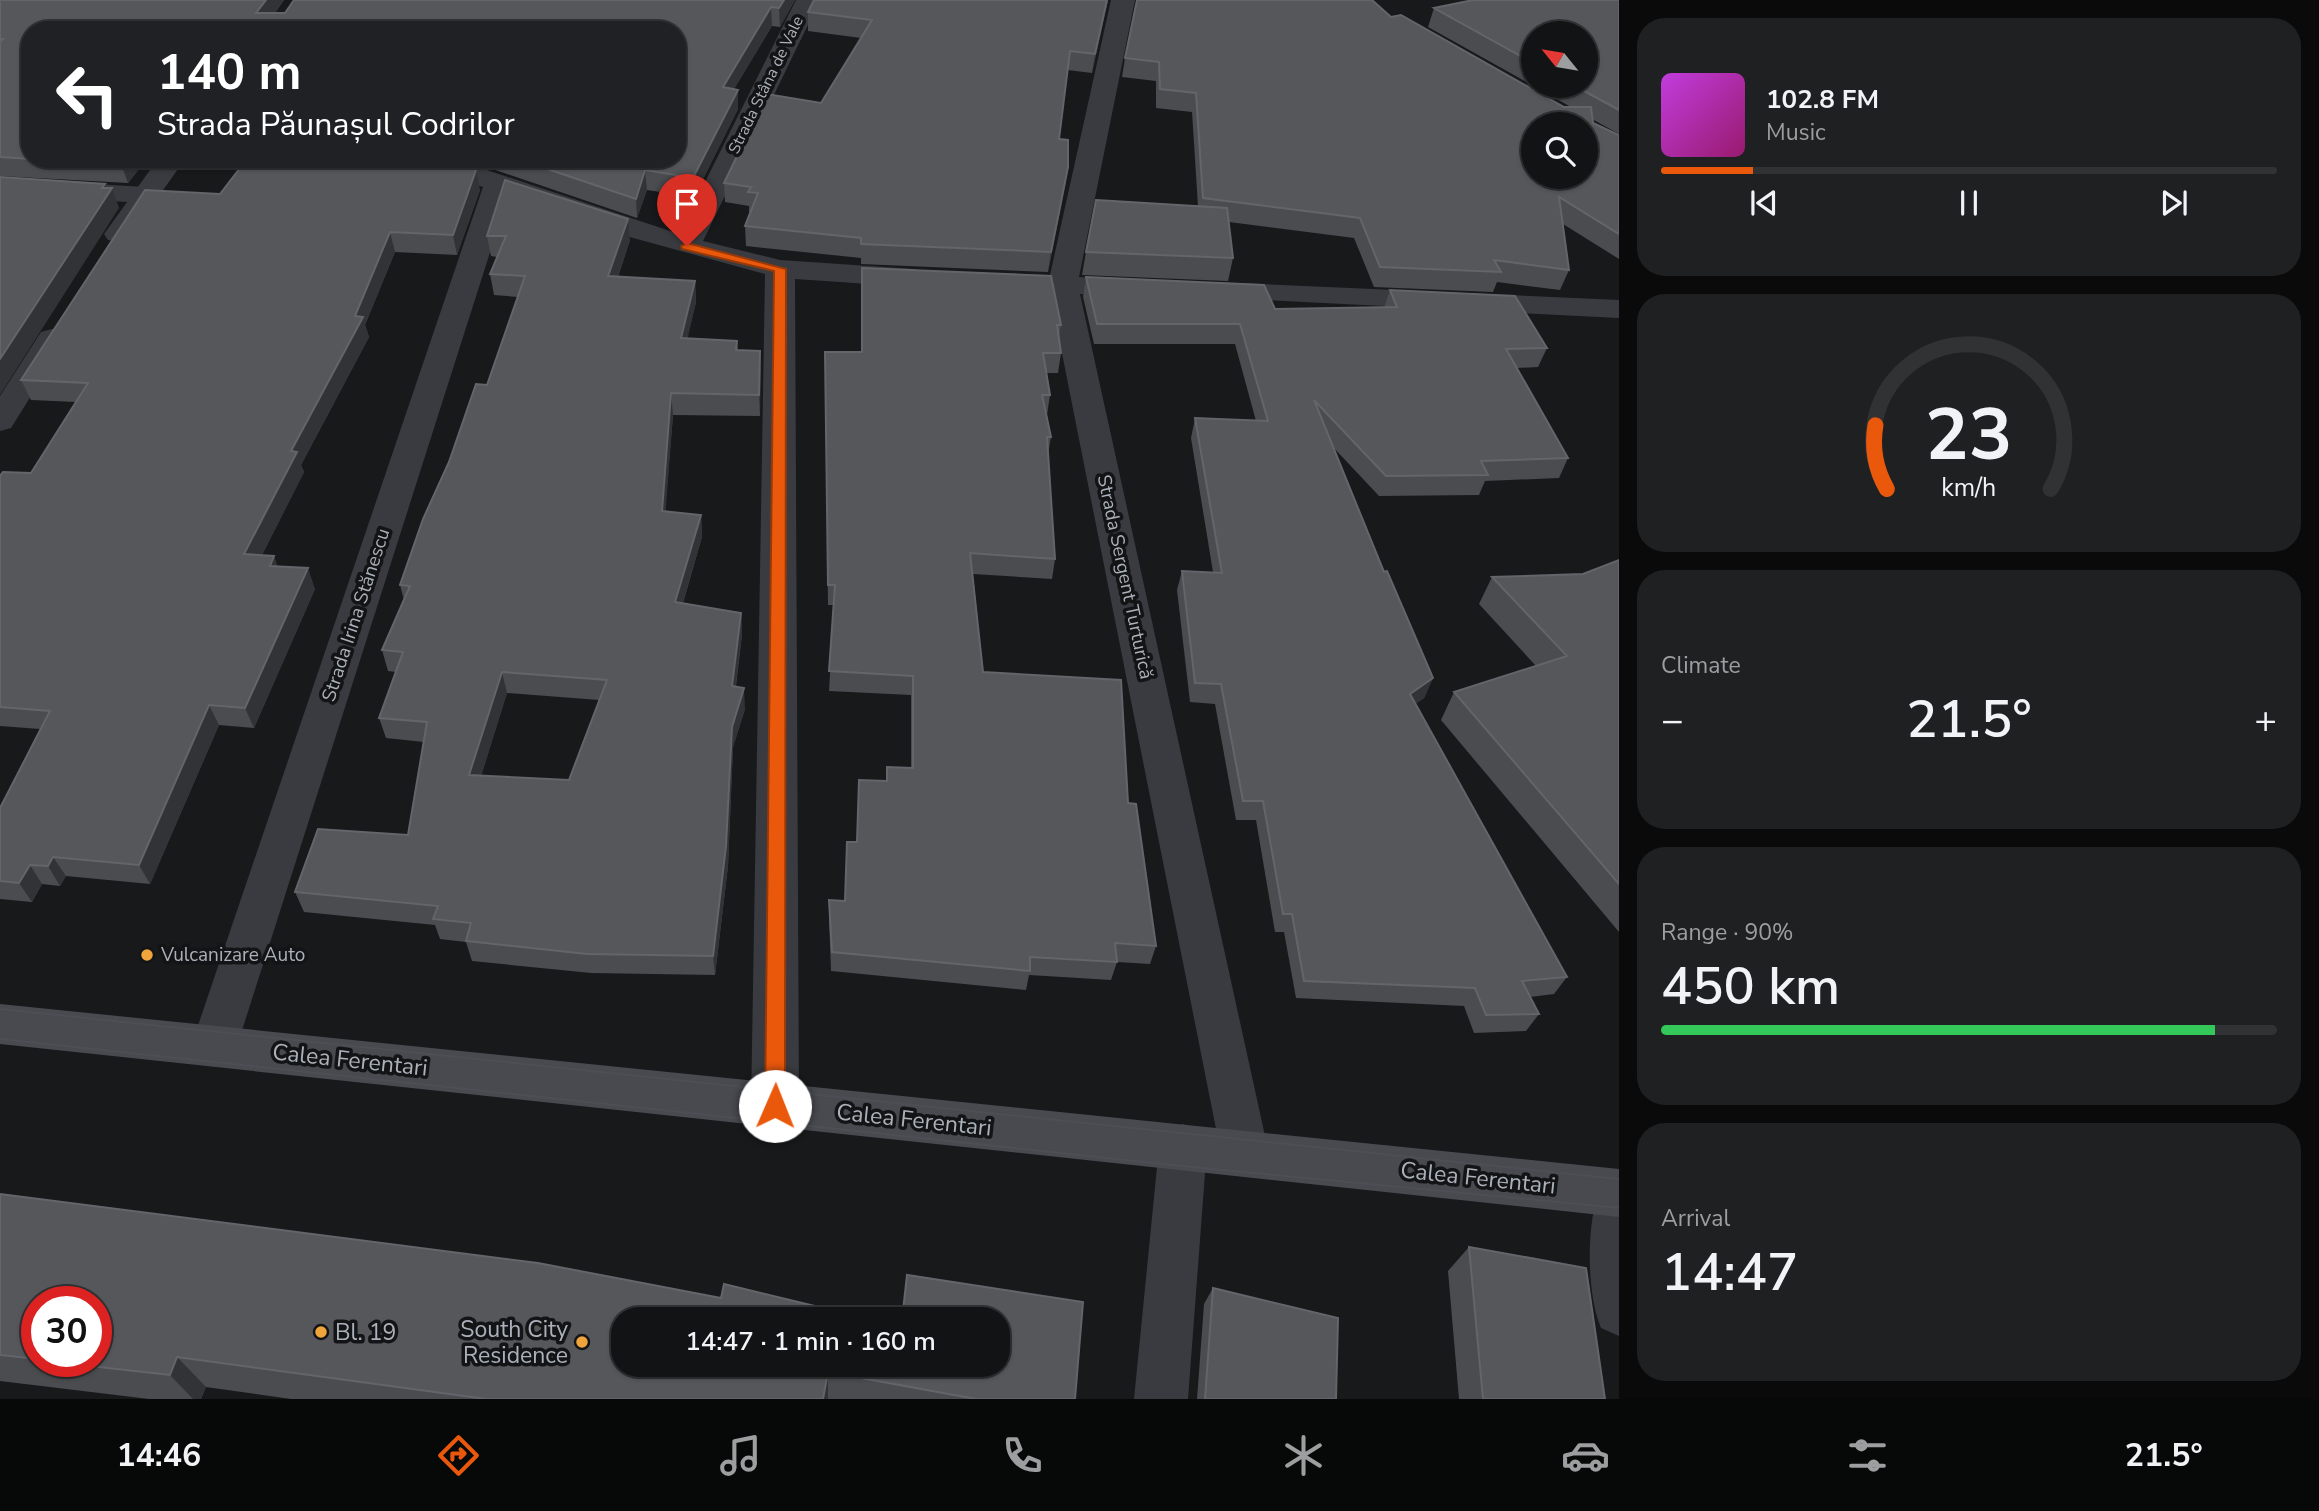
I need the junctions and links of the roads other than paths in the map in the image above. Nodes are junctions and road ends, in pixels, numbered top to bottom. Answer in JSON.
{"nodes":[{"id":1,"x":808,"y":0,"type":"edge"},
{"id":2,"x":1123,"y":0,"type":"edge"},
{"id":3,"x":165,"y":168,"type":"edge"},
{"id":4,"x":453,"y":168,"type":"edge"},
{"id":5,"x":498,"y":184,"type":"junction"},
{"id":6,"x":0,"y":186,"type":"edge"},
{"id":7,"x":144,"y":195,"type":"junction"},
{"id":8,"x":687,"y":246,"type":"junction"},
{"id":9,"x":102,"y":258,"type":"edge"},
{"id":10,"x":780,"y":269,"type":"junction"},
{"id":11,"x":1063,"y":285,"type":"junction"},
{"id":12,"x":1619,"y":309,"type":"edge"},
{"id":13,"x":65,"y":316,"type":"edge"},
{"id":14,"x":0,"y":421,"type":"edge"},
{"id":15,"x":0,"y":1024,"type":"edge"},
{"id":16,"x":214,"y":1046,"type":"junction"},
{"id":17,"x":775,"y":1106,"type":"junction"},
{"id":18,"x":1183,"y":1147,"type":"junction"},
{"id":19,"x":1245,"y":1154,"type":"junction"},
{"id":20,"x":1619,"y":1193,"type":"edge"},
{"id":21,"x":1619,"y":1202,"type":"edge"},
{"id":22,"x":1619,"y":1310,"type":"edge"},
{"id":23,"x":1161,"y":1399,"type":"edge"}],
"edges":[{"from":1,"to":8,"type":"street","name":"Strada Stâna de Vale"},
{"from":2,"to":11,"type":"street","name":"Strada Sergent Turturică"},
{"from":3,"to":7,"type":"street"},
{"from":4,"to":5,"type":"street"},
{"from":5,"to":8,"type":"street"},
{"from":5,"to":16,"type":"street","name":"Strada Irina Stănescu"},
{"from":6,"to":7,"type":"street"},
{"from":7,"to":9,"type":"street"},
{"from":8,"to":10,"type":"street"},
{"from":10,"to":11,"type":"street"},
{"from":10,"to":17,"type":"street"},
{"from":11,"to":12,"type":"street"},
{"from":11,"to":19,"type":"street","name":"Strada Sergent Turturică"},
{"from":13,"to":14,"type":"street"},
{"from":15,"to":16,"type":"main road","name":"Calea Ferentari"},
{"from":16,"to":17,"type":"main road","name":"Calea Ferentari"},
{"from":17,"to":18,"type":"main road","name":"Calea Ferentari"},
{"from":18,"to":19,"type":"main road","name":"Calea Ferentari"},
{"from":18,"to":23,"type":"street"},
{"from":19,"to":20,"type":"main road","name":"Calea Ferentari"},
{"from":21,"to":22,"type":"street"}]}
